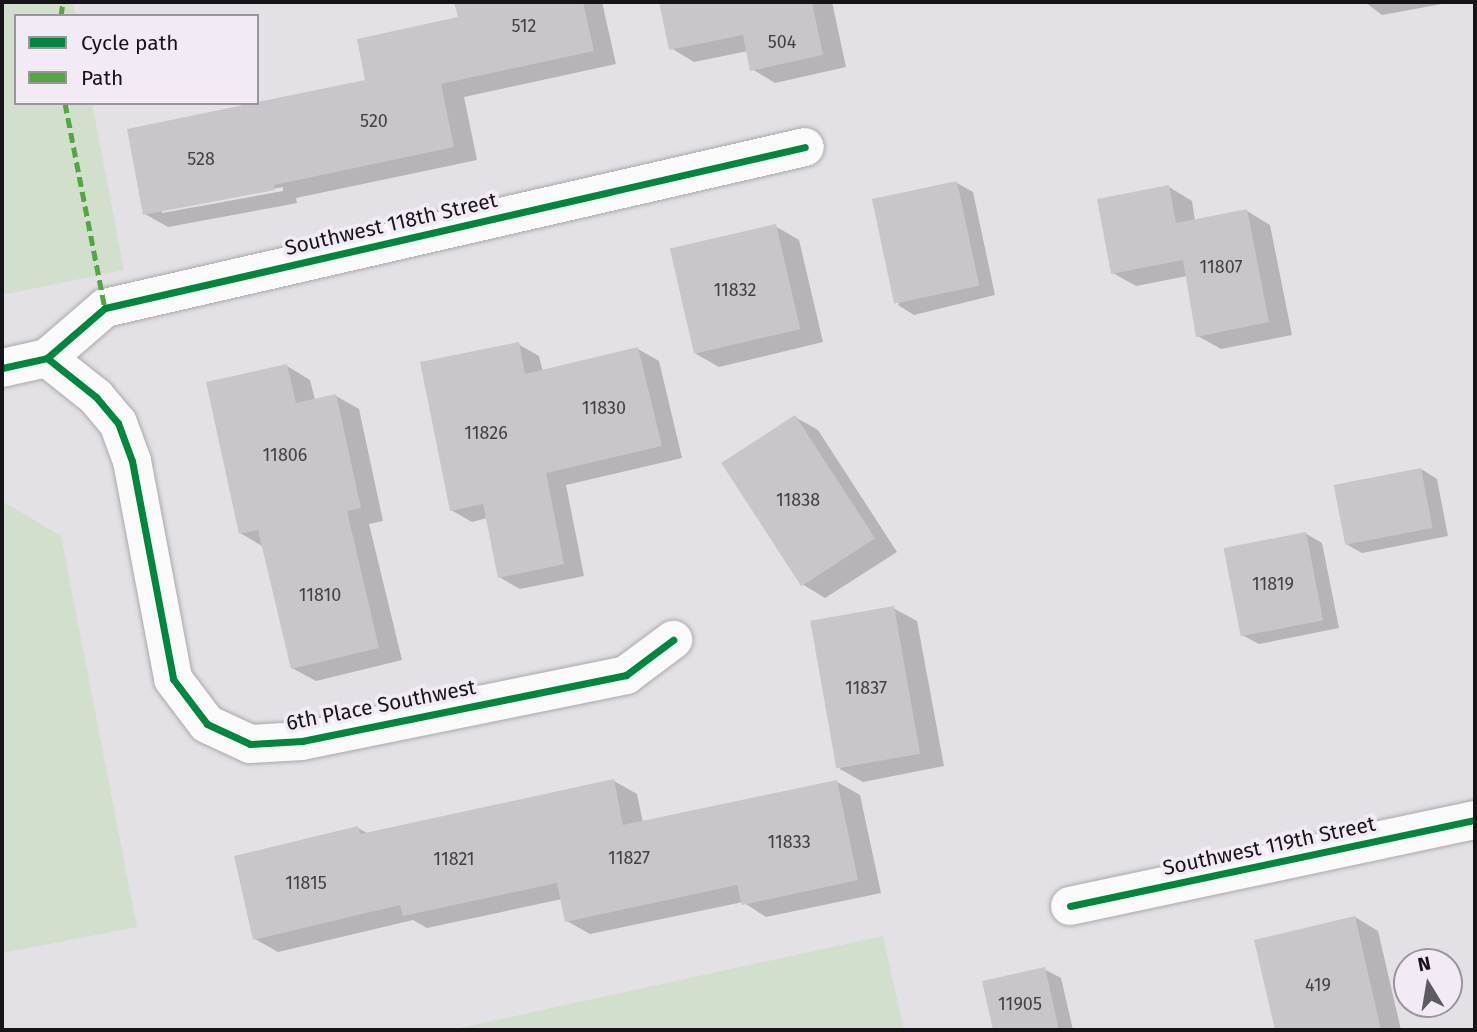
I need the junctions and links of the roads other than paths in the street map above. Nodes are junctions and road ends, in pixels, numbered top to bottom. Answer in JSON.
{"nodes":[{"id":1,"x":805,"y":147,"type":"dead end"},
{"id":2,"x":47,"y":358,"type":"junction"},
{"id":3,"x":2,"y":368,"type":"edge"},
{"id":4,"x":673,"y":640,"type":"dead end"},
{"id":5,"x":1475,"y":820,"type":"edge"},
{"id":6,"x":1070,"y":906,"type":"dead end"}],
"edges":[{"from":1,"to":2,"type":"street","name":"Southwest 118th Street"},
{"from":2,"to":3,"type":"street","name":"Southwest 118th Street"},
{"from":2,"to":4,"type":"street","name":"6th Place Southwest"},
{"from":5,"to":6,"type":"street","name":"Southwest 119th Street"}]}
